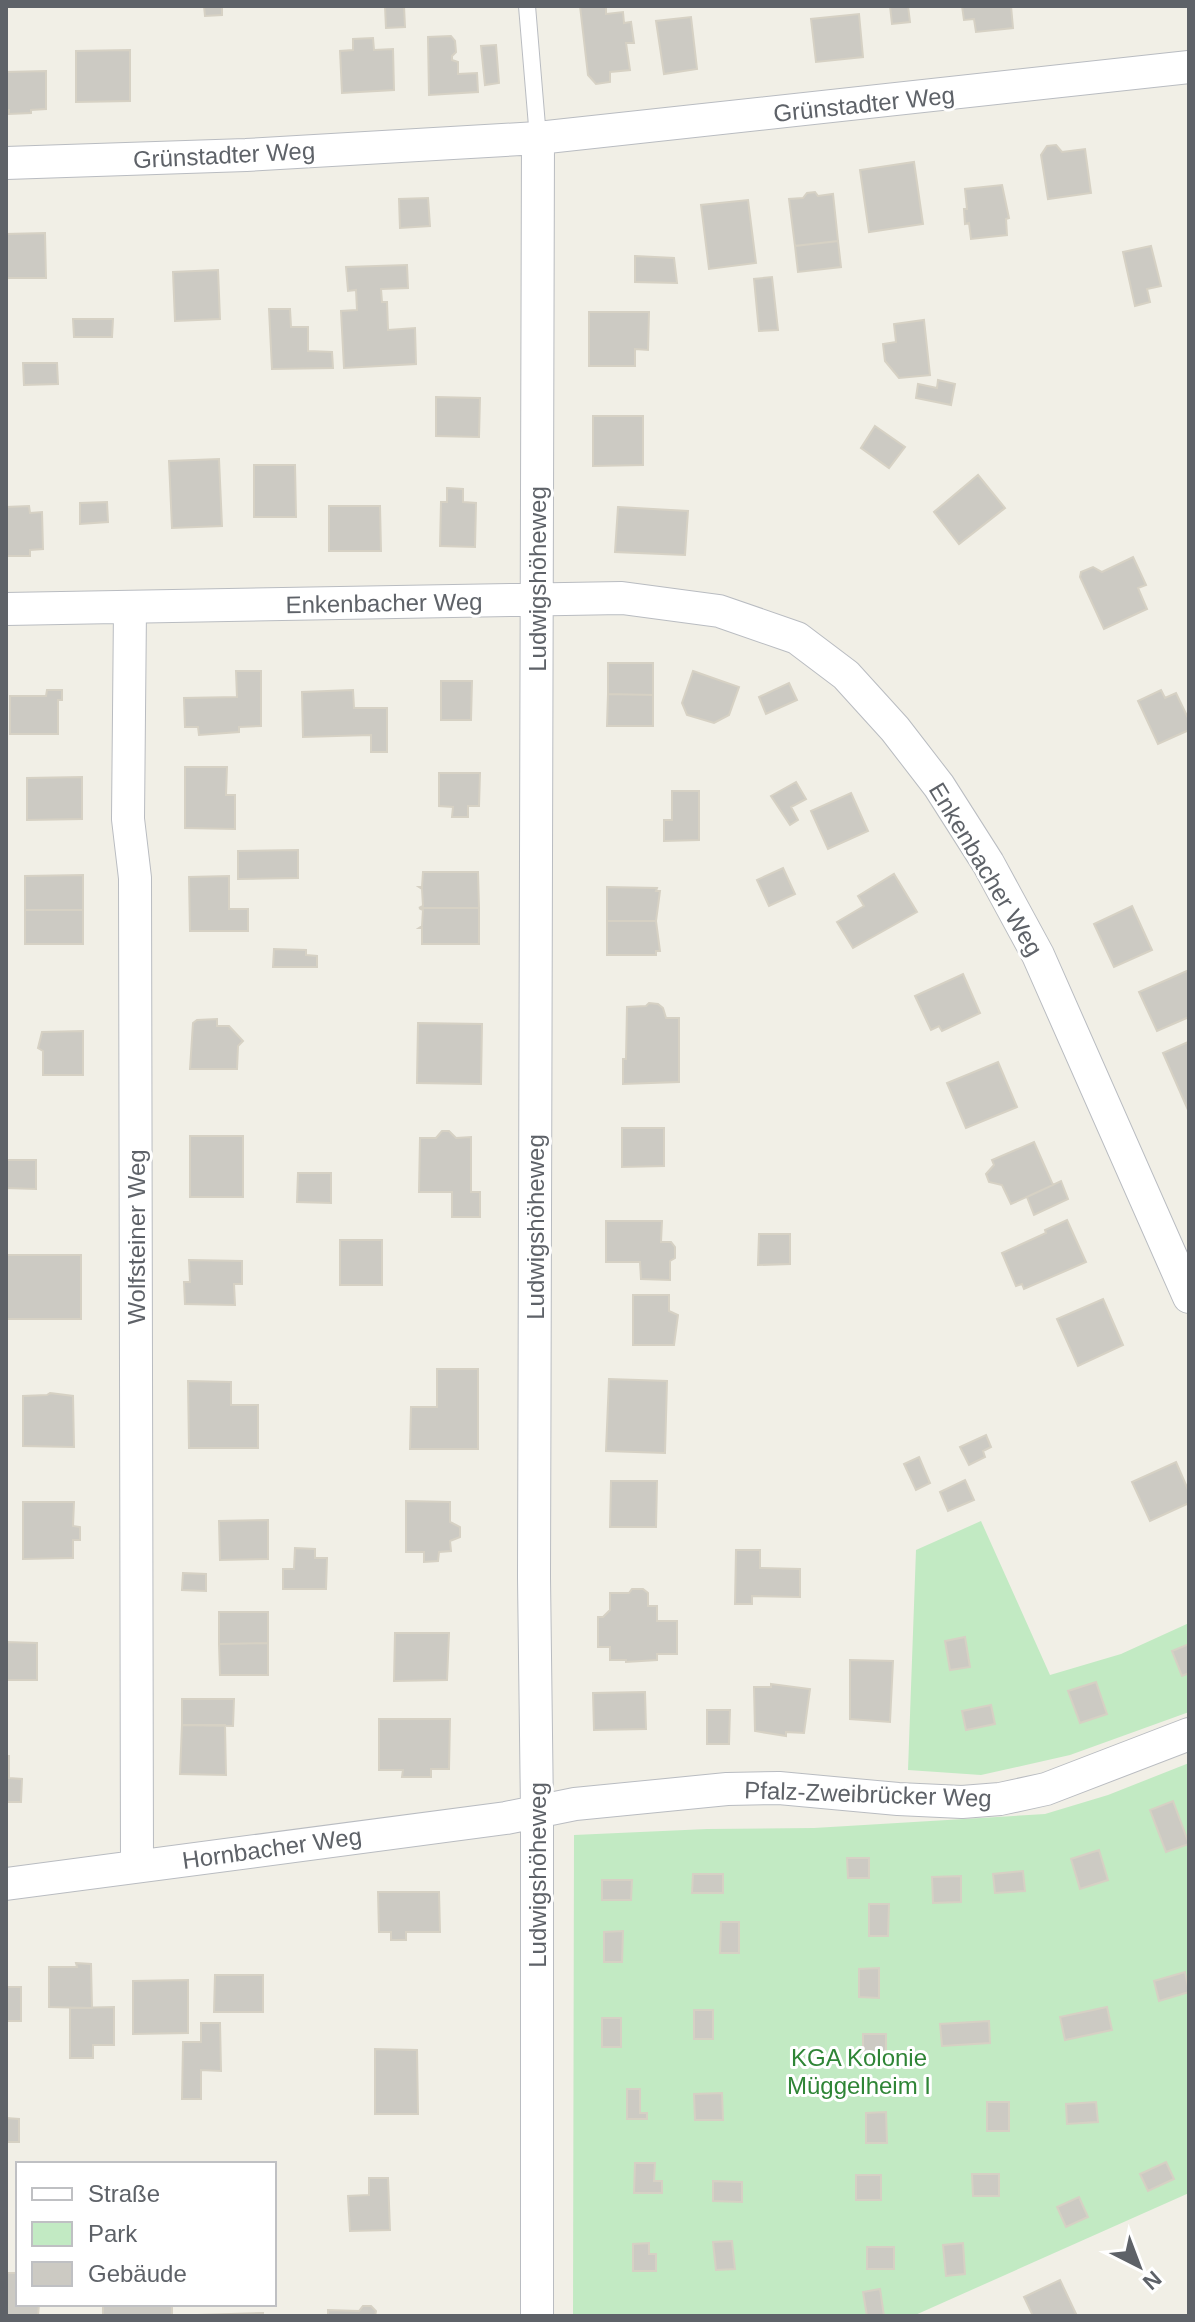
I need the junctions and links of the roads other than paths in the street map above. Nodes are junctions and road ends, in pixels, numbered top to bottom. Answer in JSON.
{"nodes":[{"id":1,"x":527,"y":6,"type":"edge"},
{"id":2,"x":1189,"y":67,"type":"edge"},
{"id":3,"x":538,"y":138,"type":"junction"},
{"id":4,"x":6,"y":163,"type":"edge"},
{"id":5,"x":537,"y":600,"type":"junction"},
{"id":6,"x":130,"y":608,"type":"junction"},
{"id":7,"x":6,"y":609,"type":"edge"},
{"id":8,"x":1189,"y":1297,"type":"edge"},
{"id":9,"x":1189,"y":1734,"type":"edge"},
{"id":10,"x":537,"y":1812,"type":"junction"},
{"id":11,"x":137,"y":1866,"type":"junction"},
{"id":12,"x":6,"y":1884,"type":"edge"},
{"id":13,"x":537,"y":2316,"type":"edge"}],
"edges":[{"from":1,"to":3,"type":"lane"},
{"from":2,"to":3,"type":"street","name":"Grünstadter Weg"},
{"from":3,"to":4,"type":"street","name":"Grünstadter Weg"},
{"from":3,"to":5,"type":"street","name":"Ludwigshöheweg"},
{"from":5,"to":6,"type":"street","name":"Enkenbacher Weg"},
{"from":5,"to":8,"type":"street","name":"Enkenbacher Weg"},
{"from":5,"to":10,"type":"street","name":"Ludwigshöheweg"},
{"from":6,"to":7,"type":"street","name":"Enkenbacher Weg"},
{"from":6,"to":11,"type":"street","name":"Wolfsteiner Weg"},
{"from":9,"to":10,"type":"street","name":"Pfalz-Zweibrücker Weg"},
{"from":10,"to":11,"type":"street","name":"Hornbacher Weg"},
{"from":10,"to":13,"type":"street","name":"Ludwigshöheweg"},
{"from":11,"to":12,"type":"street","name":"Hornbacher Weg"}]}
